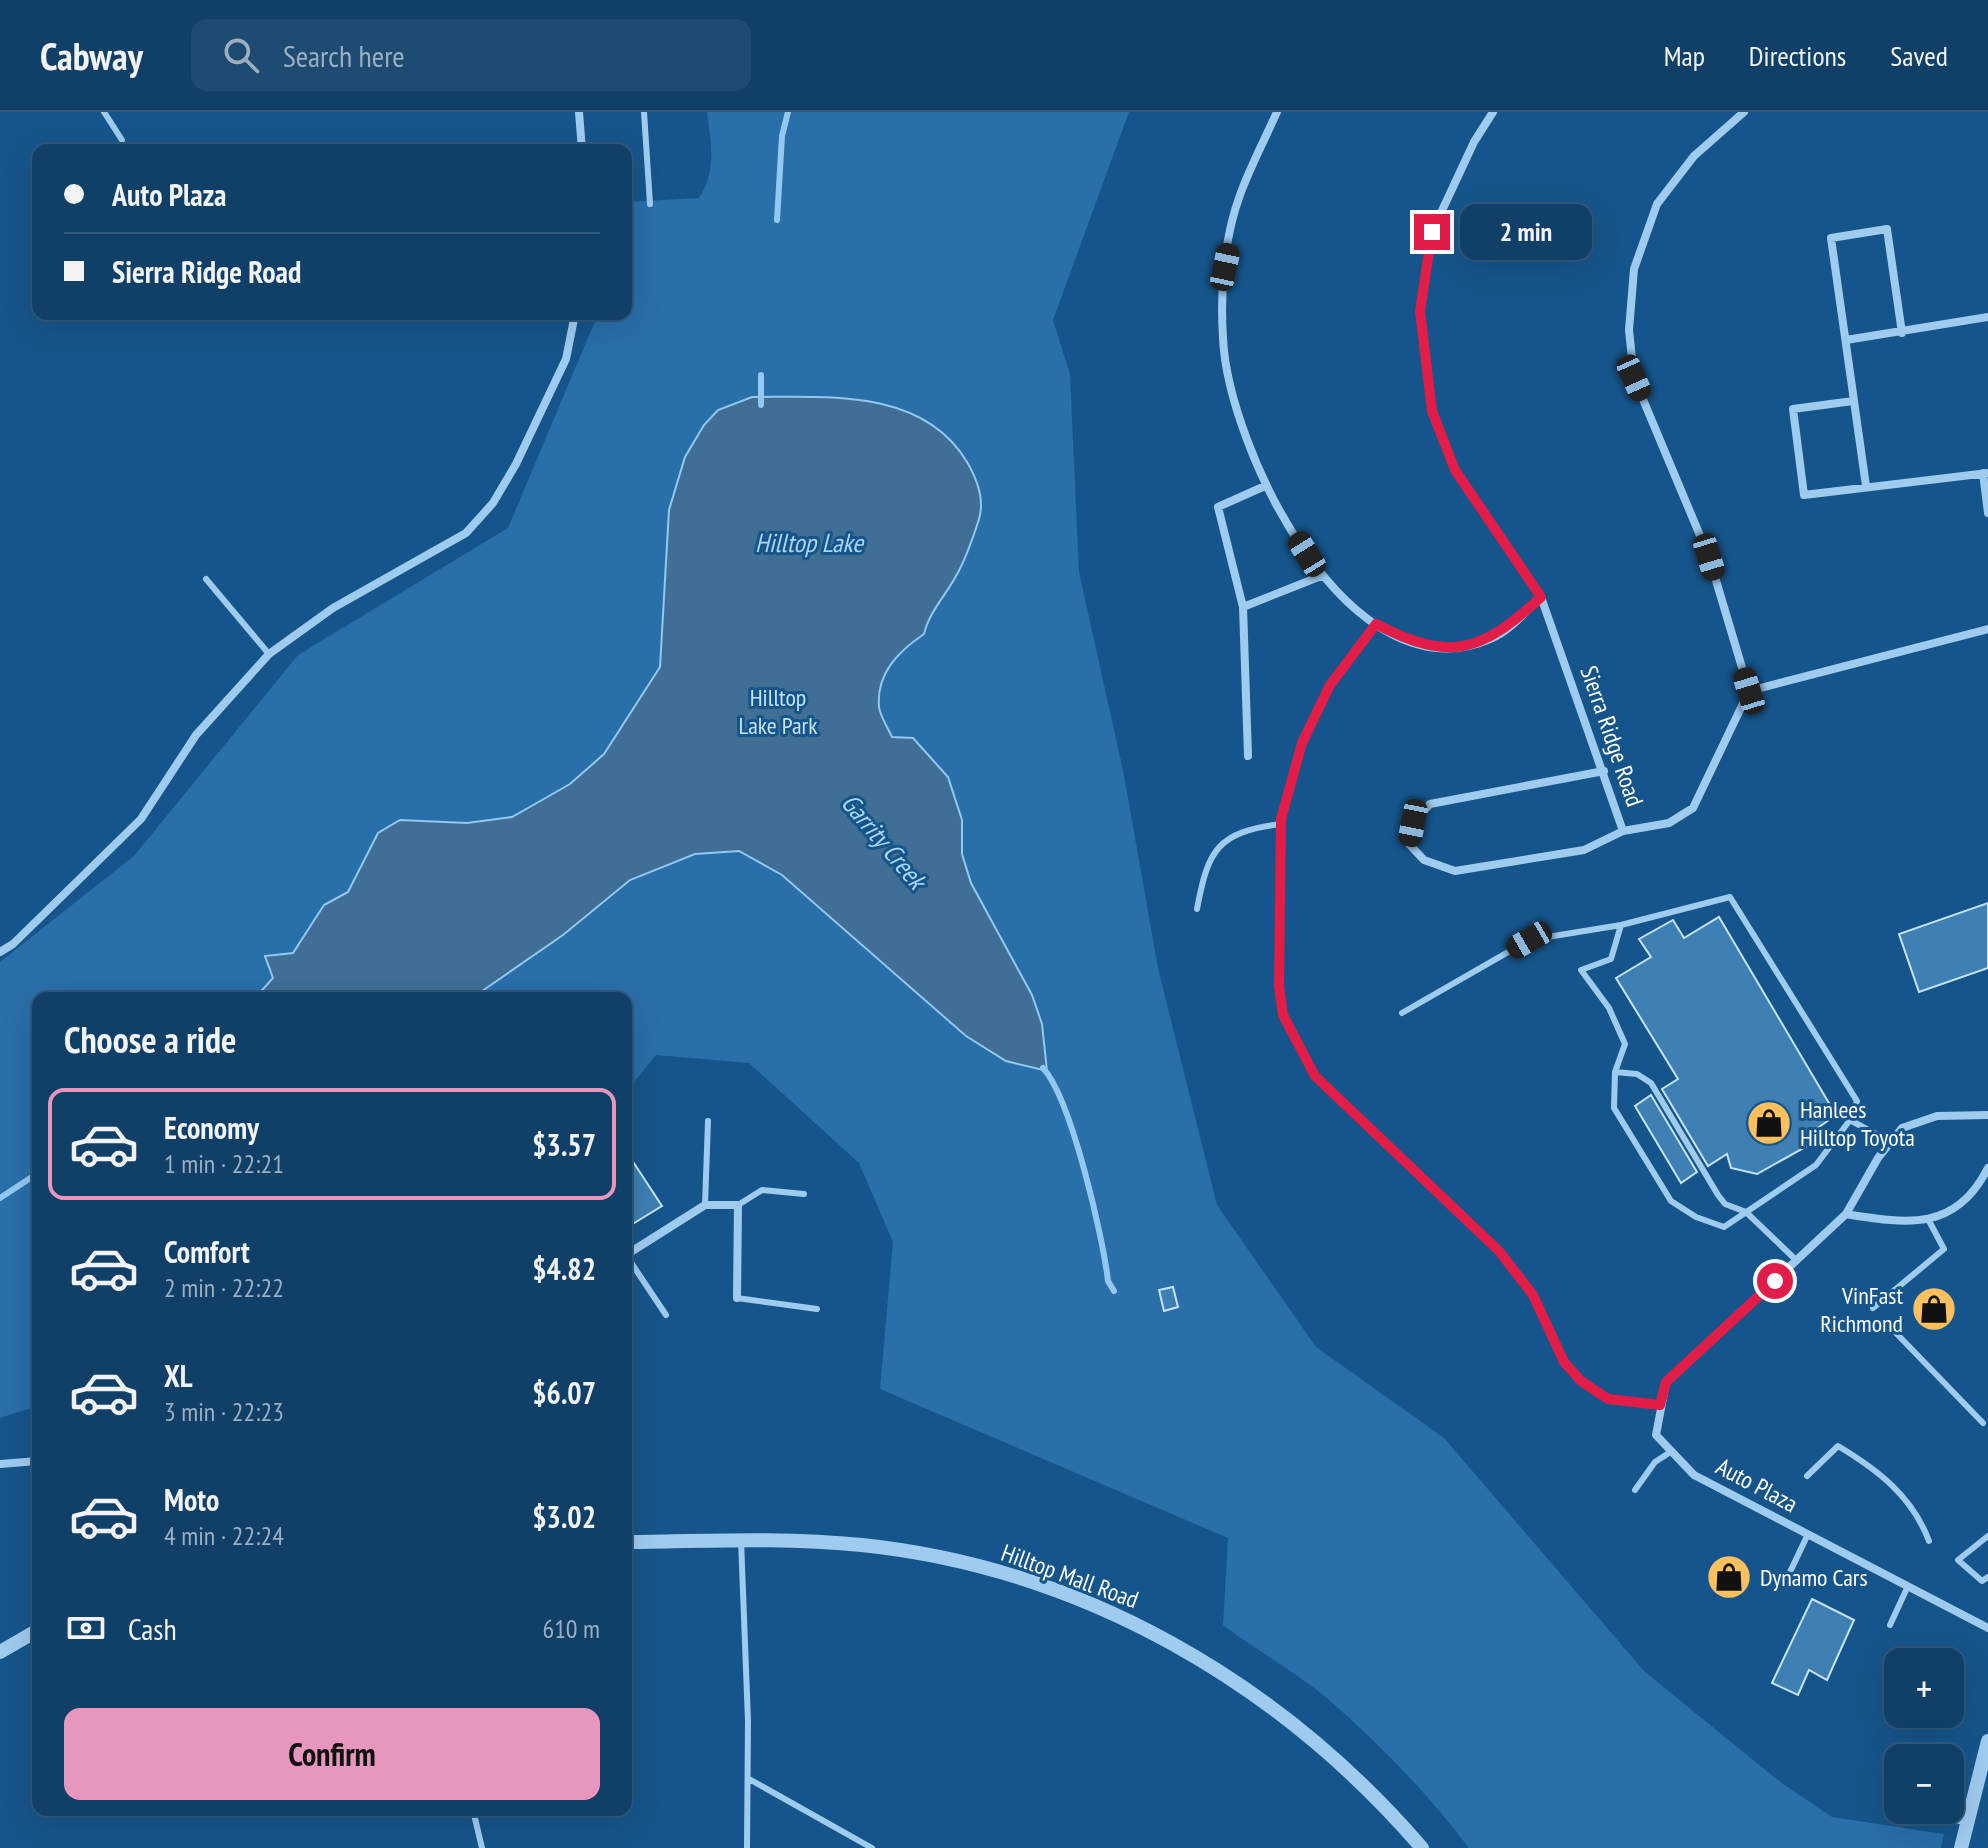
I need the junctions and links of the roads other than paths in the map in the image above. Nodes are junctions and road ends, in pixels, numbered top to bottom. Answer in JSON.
{"nodes":[{"id":1,"x":104,"y":112,"type":"edge"},
{"id":2,"x":579,"y":112,"type":"edge"},
{"id":3,"x":644,"y":112,"type":"edge"},
{"id":4,"x":1277,"y":112,"type":"edge"},
{"id":5,"x":1493,"y":112,"type":"edge"},
{"id":6,"x":1744,"y":112,"type":"edge"},
{"id":7,"x":122,"y":140,"type":"dead end"},
{"id":8,"x":582,"y":144,"type":"edge"},
{"id":9,"x":650,"y":204,"type":"dead end"},
{"id":10,"x":1988,"y":317,"type":"edge"},
{"id":11,"x":574,"y":320,"type":"edge"},
{"id":12,"x":1902,"y":333,"type":"junction"},
{"id":13,"x":1846,"y":340,"type":"junction"},
{"id":14,"x":1853,"y":401,"type":"junction"},
{"id":15,"x":1985,"y":473,"type":"edge"},
{"id":16,"x":1265,"y":486,"type":"junction"},
{"id":17,"x":1866,"y":486,"type":"junction"},
{"id":18,"x":1988,"y":513,"type":"edge"},
{"id":19,"x":1321,"y":576,"type":"junction"},
{"id":20,"x":206,"y":579,"type":"dead end"},
{"id":21,"x":1541,"y":597,"type":"junction"},
{"id":22,"x":1243,"y":607,"type":"junction"},
{"id":23,"x":1376,"y":624,"type":"junction"},
{"id":24,"x":1988,"y":629,"type":"edge"},
{"id":25,"x":269,"y":654,"type":"junction"},
{"id":26,"x":1749,"y":691,"type":"junction"},
{"id":27,"x":1248,"y":756,"type":"dead end"},
{"id":28,"x":1604,"y":771,"type":"junction"},
{"id":29,"x":1281,"y":824,"type":"junction"},
{"id":30,"x":1623,"y":831,"type":"junction"},
{"id":31,"x":1197,"y":909,"type":"dead end"},
{"id":32,"x":1621,"y":925,"type":"junction"},
{"id":33,"x":0,"y":952,"type":"edge"},
{"id":34,"x":1402,"y":1013,"type":"dead end"},
{"id":35,"x":1615,"y":1072,"type":"junction"},
{"id":36,"x":1988,"y":1115,"type":"edge"},
{"id":37,"x":1850,"y":1120,"type":"junction"},
{"id":38,"x":708,"y":1121,"type":"dead end"},
{"id":39,"x":1890,"y":1142,"type":"junction"},
{"id":40,"x":1988,"y":1168,"type":"edge"},
{"id":41,"x":804,"y":1194,"type":"dead end"},
{"id":42,"x":705,"y":1205,"type":"junction"},
{"id":43,"x":738,"y":1205,"type":"junction"},
{"id":44,"x":1746,"y":1212,"type":"junction"},
{"id":45,"x":1846,"y":1214,"type":"junction"},
{"id":46,"x":1928,"y":1219,"type":"junction"},
{"id":47,"x":632,"y":1251,"type":"edge"},
{"id":48,"x":1797,"y":1261,"type":"junction"},
{"id":49,"x":632,"y":1264,"type":"edge"},
{"id":50,"x":737,"y":1298,"type":"joint"},
{"id":51,"x":1873,"y":1308,"type":"dead end"},
{"id":52,"x":817,"y":1309,"type":"dead end"},
{"id":53,"x":666,"y":1315,"type":"dead end"},
{"id":54,"x":1896,"y":1333,"type":"dead end"},
{"id":55,"x":1660,"y":1405,"type":"junction"},
{"id":56,"x":1983,"y":1423,"type":"dead end"},
{"id":57,"x":1672,"y":1451,"type":"junction"},
{"id":58,"x":32,"y":1461,"type":"edge"},
{"id":59,"x":0,"y":1464,"type":"edge"},
{"id":60,"x":1807,"y":1476,"type":"dead end"},
{"id":61,"x":1635,"y":1490,"type":"dead end"},
{"id":62,"x":1808,"y":1534,"type":"junction"},
{"id":63,"x":1988,"y":1536,"type":"edge"},
{"id":64,"x":741,"y":1540,"type":"junction"},
{"id":65,"x":1929,"y":1541,"type":"dead end"},
{"id":66,"x":632,"y":1542,"type":"edge"},
{"id":67,"x":1790,"y":1572,"type":"dead end"},
{"id":68,"x":1988,"y":1577,"type":"edge"},
{"id":69,"x":1908,"y":1586,"type":"junction"},
{"id":70,"x":1890,"y":1625,"type":"dead end"},
{"id":71,"x":1988,"y":1628,"type":"edge"},
{"id":72,"x":32,"y":1633,"type":"edge"},
{"id":73,"x":0,"y":1652,"type":"edge"},
{"id":74,"x":1988,"y":1741,"type":"edge"},
{"id":75,"x":749,"y":1779,"type":"junction"},
{"id":76,"x":474,"y":1816,"type":"edge"},
{"id":77,"x":1966,"y":1822,"type":"joint"},
{"id":78,"x":482,"y":1848,"type":"edge"},
{"id":79,"x":747,"y":1848,"type":"edge"},
{"id":80,"x":872,"y":1848,"type":"edge"},
{"id":81,"x":1422,"y":1848,"type":"edge"},
{"id":82,"x":1961,"y":1848,"type":"edge"}],
"edges":[{"from":1,"to":7,"type":"lane"},
{"from":2,"to":8,"type":"street"},
{"from":3,"to":9,"type":"lane"},
{"from":4,"to":16,"type":"street"},
{"from":5,"to":21,"type":"street","name":"Sierra Ridge Road"},
{"from":6,"to":26,"type":"street"},
{"from":10,"to":12,"type":"street"},
{"from":11,"to":25,"type":"street"},
{"from":12,"to":13,"type":"street"},
{"from":12,"to":13,"type":"street"},
{"from":13,"to":14,"type":"street"},
{"from":14,"to":17,"type":"street"},
{"from":14,"to":17,"type":"street"},
{"from":15,"to":17,"type":"street"},
{"from":15,"to":18,"type":"street"},
{"from":16,"to":19,"type":"street"},
{"from":16,"to":22,"type":"street"},
{"from":19,"to":22,"type":"street"},
{"from":19,"to":23,"type":"street"},
{"from":20,"to":25,"type":"lane"},
{"from":21,"to":23,"type":"street"},
{"from":21,"to":28,"type":"street","name":"Sierra Ridge Road"},
{"from":22,"to":27,"type":"street"},
{"from":23,"to":29,"type":"street"},
{"from":24,"to":26,"type":"street"},
{"from":25,"to":33,"type":"street"},
{"from":26,"to":30,"type":"street","name":"Sierra Ridge Road"},
{"from":28,"to":30,"type":"street","name":"Sierra Ridge Road"},
{"from":28,"to":30,"type":"street"},
{"from":29,"to":31,"type":"lane"},
{"from":29,"to":55,"type":"street"},
{"from":32,"to":34,"type":"lane"},
{"from":32,"to":35,"type":"lane"},
{"from":32,"to":37,"type":"lane"},
{"from":35,"to":44,"type":"lane"},
{"from":35,"to":44,"type":"lane"},
{"from":36,"to":39,"type":"street"},
{"from":37,"to":39,"type":"lane"},
{"from":37,"to":44,"type":"lane"},
{"from":38,"to":42,"type":"lane"},
{"from":39,"to":45,"type":"street"},
{"from":40,"to":46,"type":"street"},
{"from":41,"to":43,"type":"lane"},
{"from":42,"to":43,"type":"street"},
{"from":42,"to":47,"type":"street"},
{"from":43,"to":50,"type":"street"},
{"from":44,"to":48,"type":"lane"},
{"from":45,"to":46,"type":"street"},
{"from":45,"to":48,"type":"street"},
{"from":46,"to":51,"type":"lane"},
{"from":48,"to":55,"type":"street"},
{"from":49,"to":53,"type":"lane"},
{"from":50,"to":52,"type":"lane"},
{"from":54,"to":56,"type":"lane"},
{"from":55,"to":57,"type":"street","name":"Auto Plaza"},
{"from":57,"to":61,"type":"lane"},
{"from":57,"to":62,"type":"street","name":"Auto Plaza"},
{"from":58,"to":59,"type":"street"},
{"from":60,"to":65,"type":"lane"},
{"from":62,"to":67,"type":"lane"},
{"from":62,"to":69,"type":"street","name":"Auto Plaza"},
{"from":63,"to":68,"type":"lane"},
{"from":64,"to":66,"type":"street","name":"Hilltop Mall Road"},
{"from":64,"to":75,"type":"lane"},
{"from":64,"to":81,"type":"street","name":"Hilltop Mall Road"},
{"from":69,"to":70,"type":"lane"},
{"from":69,"to":71,"type":"street","name":"Auto Plaza"},
{"from":72,"to":73,"type":"street"},
{"from":74,"to":77,"type":"street"},
{"from":75,"to":79,"type":"lane"},
{"from":75,"to":80,"type":"lane"},
{"from":76,"to":78,"type":"lane"},
{"from":77,"to":82,"type":"street"}]}
